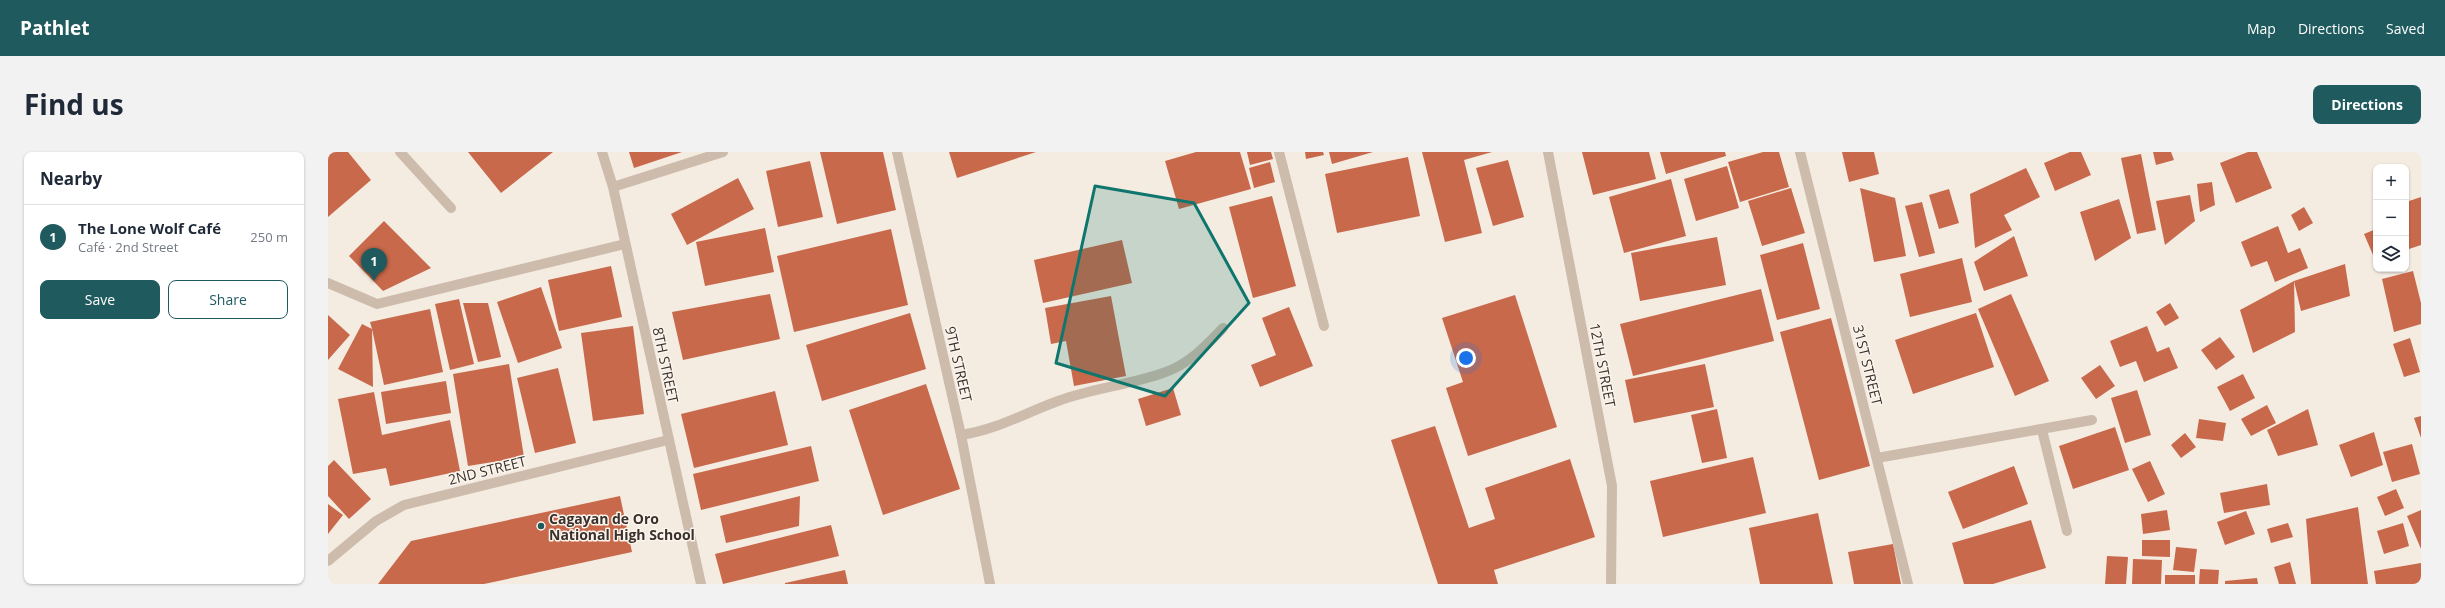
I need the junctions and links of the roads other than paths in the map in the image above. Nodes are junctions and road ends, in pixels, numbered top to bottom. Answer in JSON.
{"nodes":[{"id":1,"x":400,"y":152,"type":"edge"},
{"id":2,"x":602,"y":152,"type":"edge"},
{"id":3,"x":723,"y":152,"type":"edge"},
{"id":4,"x":897,"y":152,"type":"edge"},
{"id":5,"x":1278,"y":152,"type":"edge"},
{"id":6,"x":1548,"y":152,"type":"edge"},
{"id":7,"x":1800,"y":152,"type":"edge"},
{"id":8,"x":613,"y":187,"type":"junction"},
{"id":9,"x":451,"y":208,"type":"dead end"},
{"id":10,"x":625,"y":244,"type":"junction"},
{"id":11,"x":328,"y":283,"type":"edge"},
{"id":12,"x":1324,"y":326,"type":"dead end"},
{"id":13,"x":1223,"y":328,"type":"dead end"},
{"id":14,"x":2092,"y":420,"type":"dead end"},
{"id":15,"x":2042,"y":430,"type":"junction"},
{"id":16,"x":961,"y":435,"type":"junction"},
{"id":17,"x":668,"y":440,"type":"junction"},
{"id":18,"x":1877,"y":458,"type":"junction"},
{"id":19,"x":2067,"y":531,"type":"dead end"},
{"id":20,"x":328,"y":561,"type":"edge"},
{"id":21,"x":701,"y":584,"type":"edge"},
{"id":22,"x":990,"y":584,"type":"edge"},
{"id":23,"x":1611,"y":584,"type":"edge"},
{"id":24,"x":1908,"y":584,"type":"edge"}],
"edges":[{"from":1,"to":9,"type":"street"},
{"from":2,"to":8,"type":"street","name":"8TH STREET"},
{"from":3,"to":8,"type":"street"},
{"from":4,"to":16,"type":"street","name":"9TH STREET"},
{"from":5,"to":12,"type":"street"},
{"from":6,"to":23,"type":"street","name":"12TH STREET"},
{"from":7,"to":18,"type":"street","name":"31ST STREET"},
{"from":8,"to":10,"type":"street","name":"8TH STREET"},
{"from":10,"to":11,"type":"street"},
{"from":10,"to":17,"type":"street","name":"8TH STREET"},
{"from":13,"to":16,"type":"street"},
{"from":14,"to":15,"type":"street"},
{"from":15,"to":18,"type":"street"},
{"from":15,"to":19,"type":"street"},
{"from":16,"to":22,"type":"street","name":"9TH STREET"},
{"from":17,"to":20,"type":"street","name":"2ND STREET"},
{"from":17,"to":21,"type":"street","name":"8TH STREET"},
{"from":18,"to":24,"type":"street","name":"31ST STREET"}]}
